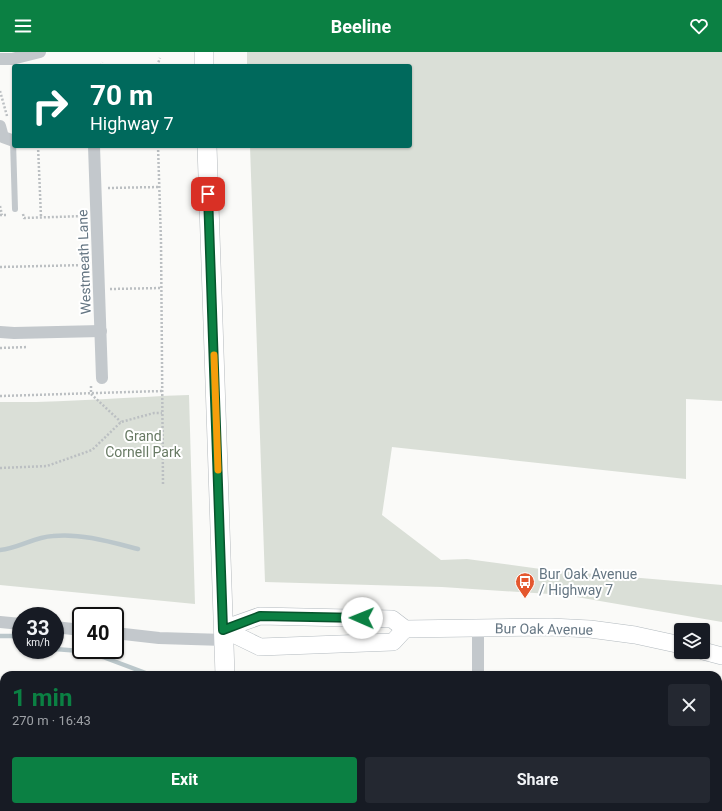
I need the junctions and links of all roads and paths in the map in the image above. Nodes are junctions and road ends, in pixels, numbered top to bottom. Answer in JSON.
{"nodes":[{"id":1,"x":40,"y":52,"type":"edge"},
{"id":2,"x":204,"y":52,"type":"edge"},
{"id":3,"x":160,"y":58,"type":"dead end"},
{"id":4,"x":0,"y":59,"type":"edge"},
{"id":5,"x":158,"y":64,"type":"edge"},
{"id":6,"x":204,"y":64,"type":"edge"},
{"id":7,"x":0,"y":91,"type":"edge"},
{"id":8,"x":4,"y":124,"type":"edge"},
{"id":9,"x":12,"y":140,"type":"edge"},
{"id":10,"x":14,"y":148,"type":"edge"},
{"id":11,"x":38,"y":148,"type":"edge"},
{"id":12,"x":94,"y":148,"type":"edge"},
{"id":13,"x":158,"y":148,"type":"edge"},
{"id":14,"x":207,"y":148,"type":"edge"},
{"id":15,"x":159,"y":187,"type":"junction"},
{"id":16,"x":104,"y":188,"type":"dead end"},
{"id":17,"x":0,"y":206,"type":"edge"},
{"id":18,"x":16,"y":212,"type":"joint"},
{"id":19,"x":9,"y":214,"type":"dead end"},
{"id":20,"x":1,"y":215,"type":"edge"},
{"id":21,"x":89,"y":216,"type":"dead end"},
{"id":22,"x":41,"y":217,"type":"junction"},
{"id":23,"x":90,"y":265,"type":"dead end"},
{"id":24,"x":0,"y":267,"type":"edge"},
{"id":25,"x":162,"y":288,"type":"junction"},
{"id":26,"x":107,"y":290,"type":"dead end"},
{"id":27,"x":101,"y":331,"type":"junction"},
{"id":28,"x":0,"y":332,"type":"edge"},
{"id":29,"x":30,"y":347,"type":"dead end"},
{"id":30,"x":0,"y":348,"type":"edge"},
{"id":31,"x":97,"y":379,"type":"joint"},
{"id":32,"x":162,"y":391,"type":"junction"},
{"id":33,"x":91,"y":394,"type":"junction"},
{"id":34,"x":0,"y":396,"type":"edge"},
{"id":35,"x":162,"y":413,"type":"junction"},
{"id":36,"x":122,"y":422,"type":"junction"},
{"id":37,"x":0,"y":468,"type":"edge"},
{"id":38,"x":163,"y":485,"type":"dead end"},
{"id":39,"x":0,"y":622,"type":"edge"},
{"id":40,"x":12,"y":623,"type":"edge"},
{"id":41,"x":478,"y":628,"type":"junction"},
{"id":42,"x":405,"y":629,"type":"junction"},
{"id":43,"x":124,"y":634,"type":"edge"},
{"id":44,"x":223,"y":635,"type":"junction"},
{"id":45,"x":674,"y":643,"type":"edge"},
{"id":46,"x":710,"y":653,"type":"edge"},
{"id":47,"x":722,"y":656,"type":"edge"},
{"id":48,"x":224,"y":671,"type":"edge"},
{"id":49,"x":478,"y":671,"type":"edge"}],
"edges":[{"from":1,"to":4,"type":"street"},
{"from":2,"to":6,"type":"main road"},
{"from":3,"to":5,"type":"path"},
{"from":7,"to":8,"type":"path"},
{"from":8,"to":9,"type":"street"},
{"from":10,"to":18,"type":"lane"},
{"from":11,"to":22,"type":"path"},
{"from":12,"to":27,"type":"street","name":"Westmeath Lane"},
{"from":13,"to":15,"type":"path"},
{"from":14,"to":44,"type":"main road"},
{"from":15,"to":16,"type":"path"},
{"from":15,"to":25,"type":"path"},
{"from":17,"to":20,"type":"path"},
{"from":18,"to":22,"type":"path"},
{"from":19,"to":20,"type":"path"},
{"from":21,"to":22,"type":"path"},
{"from":23,"to":24,"type":"path"},
{"from":25,"to":26,"type":"path"},
{"from":25,"to":32,"type":"path"},
{"from":27,"to":28,"type":"street"},
{"from":27,"to":31,"type":"street","name":"Westmeath Lane"},
{"from":29,"to":30,"type":"path"},
{"from":31,"to":33,"type":"path"},
{"from":32,"to":33,"type":"path"},
{"from":32,"to":35,"type":"path"},
{"from":33,"to":34,"type":"path"},
{"from":33,"to":36,"type":"path"},
{"from":35,"to":36,"type":"path"},
{"from":35,"to":38,"type":"path"},
{"from":36,"to":37,"type":"path"},
{"from":39,"to":40,"type":"street"},
{"from":41,"to":42,"type":"street","name":"Bur Oak Avenue"},
{"from":41,"to":45,"type":"street","name":"Bur Oak Avenue"},
{"from":41,"to":49,"type":"street"},
{"from":42,"to":44,"type":"street"},
{"from":42,"to":44,"type":"street"},
{"from":43,"to":44,"type":"street"},
{"from":44,"to":48,"type":"main road"},
{"from":46,"to":47,"type":"street"}]}
